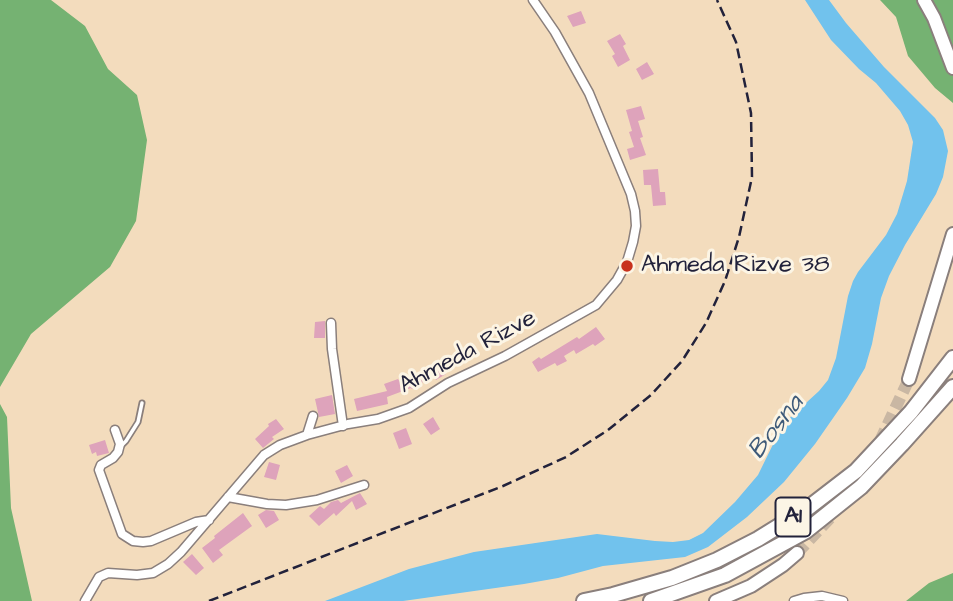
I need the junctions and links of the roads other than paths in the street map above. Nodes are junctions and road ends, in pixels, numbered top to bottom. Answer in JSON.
{"nodes":[{"id":1,"x":533,"y":0,"type":"edge"},
{"id":2,"x":924,"y":0,"type":"edge"},
{"id":3,"x":953,"y":68,"type":"edge"},
{"id":4,"x":953,"y":234,"type":"edge"},
{"id":5,"x":331,"y":323,"type":"dead end"},
{"id":6,"x":953,"y":358,"type":"edge"},
{"id":7,"x":909,"y":379,"type":"tunnel mouth"},
{"id":8,"x":953,"y":387,"type":"edge"},
{"id":9,"x":142,"y":402,"type":"dead end"},
{"id":10,"x":313,"y":416,"type":"dead end"},
{"id":11,"x":342,"y":426,"type":"junction"},
{"id":12,"x":115,"y":430,"type":"dead end"},
{"id":13,"x":307,"y":435,"type":"junction"},
{"id":14,"x":119,"y":448,"type":"junction"},
{"id":15,"x":364,"y":485,"type":"dead end"},
{"id":16,"x":228,"y":497,"type":"junction"},
{"id":17,"x":209,"y":520,"type":"junction"},
{"id":18,"x":797,"y":553,"type":"tunnel mouth"},
{"id":19,"x":85,"y":601,"type":"edge"},
{"id":20,"x":584,"y":601,"type":"edge"},
{"id":21,"x":651,"y":601,"type":"edge"},
{"id":22,"x":716,"y":601,"type":"edge"},
{"id":23,"x":794,"y":601,"type":"edge"},
{"id":24,"x":843,"y":601,"type":"edge"}],
"edges":[{"from":1,"to":11,"type":"street","name":"Ahmeda Rizve"},
{"from":2,"to":3,"type":"main road"},
{"from":4,"to":7,"type":"main road"},
{"from":5,"to":11,"type":"street"},
{"from":6,"to":20,"type":"highway","number":"A1"},
{"from":8,"to":21,"type":"highway","number":"A1"},
{"from":9,"to":14,"type":"lane"},
{"from":10,"to":13,"type":"street"},
{"from":11,"to":13,"type":"street","name":"Ahmeda Rizve"},
{"from":12,"to":14,"type":"street"},
{"from":13,"to":16,"type":"street","name":"Ahmeda Rizve"},
{"from":14,"to":17,"type":"street"},
{"from":15,"to":16,"type":"street"},
{"from":16,"to":17,"type":"street","name":"Ahmeda Rizve"},
{"from":17,"to":19,"type":"street","name":"Ahmeda Rizve"},
{"from":18,"to":22,"type":"main road"},
{"from":23,"to":24,"type":"street"}]}
